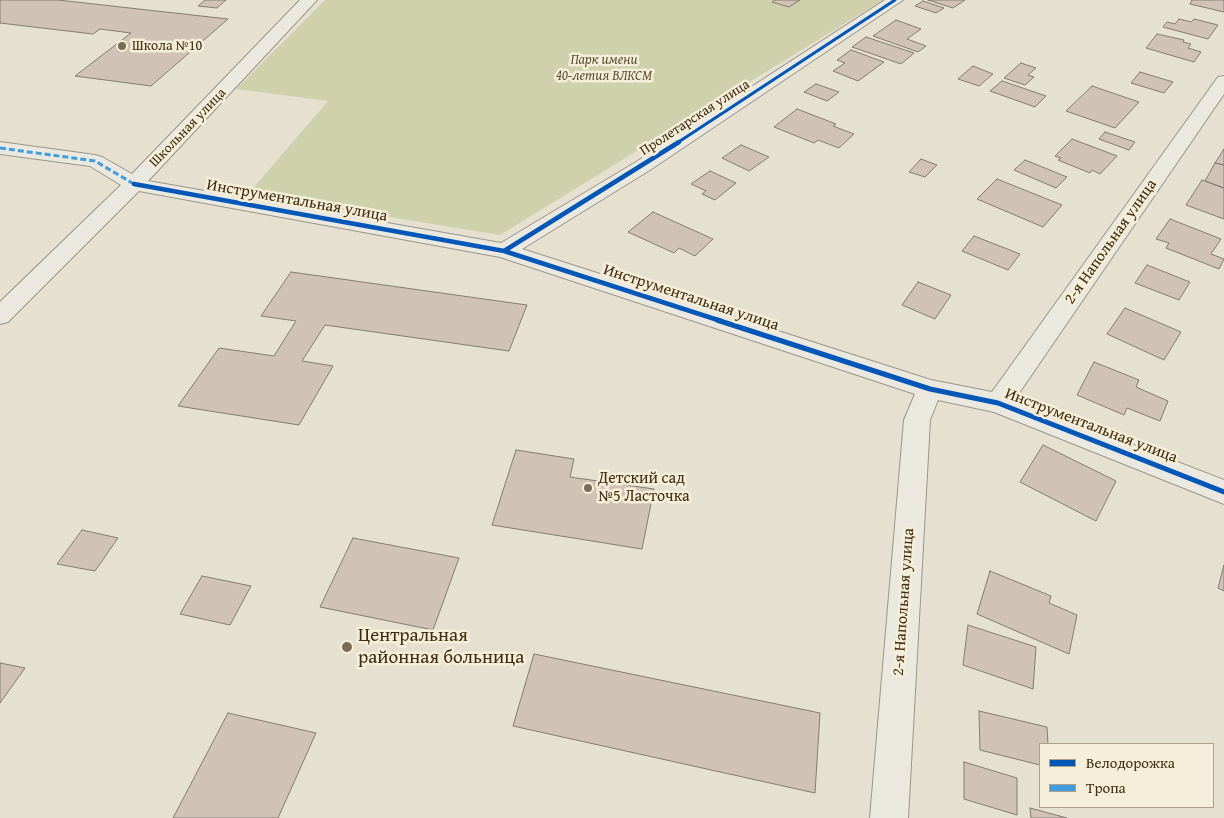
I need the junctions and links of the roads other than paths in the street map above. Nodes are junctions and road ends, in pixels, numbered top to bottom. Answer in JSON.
{"nodes":[{"id":1,"x":309,"y":0,"type":"edge"},
{"id":2,"x":896,"y":0,"type":"edge"},
{"id":3,"x":1224,"y":81,"type":"edge"},
{"id":4,"x":0,"y":148,"type":"edge"},
{"id":5,"x":134,"y":184,"type":"junction"},
{"id":6,"x":504,"y":251,"type":"junction"},
{"id":7,"x":0,"y":316,"type":"edge"},
{"id":8,"x":930,"y":389,"type":"junction"},
{"id":9,"x":998,"y":403,"type":"junction"},
{"id":10,"x":1224,"y":492,"type":"edge"},
{"id":11,"x":888,"y":818,"type":"edge"}],
"edges":[{"from":1,"to":5,"type":"street","name":"Школьная улица"},
{"from":2,"to":6,"type":"street","name":"Пролетарская улица"},
{"from":3,"to":9,"type":"street","name":"2-я Напольная улица"},
{"from":4,"to":5,"type":"street"},
{"from":5,"to":6,"type":"street","name":"Инструментальная улица"},
{"from":5,"to":7,"type":"street","name":"Школьная улица"},
{"from":6,"to":8,"type":"street","name":"Инструментальная улица"},
{"from":8,"to":9,"type":"street","name":"Инструментальная улица"},
{"from":8,"to":11,"type":"street","name":"2-я Напольная улица"},
{"from":9,"to":10,"type":"street","name":"Инструментальная улица"}]}
